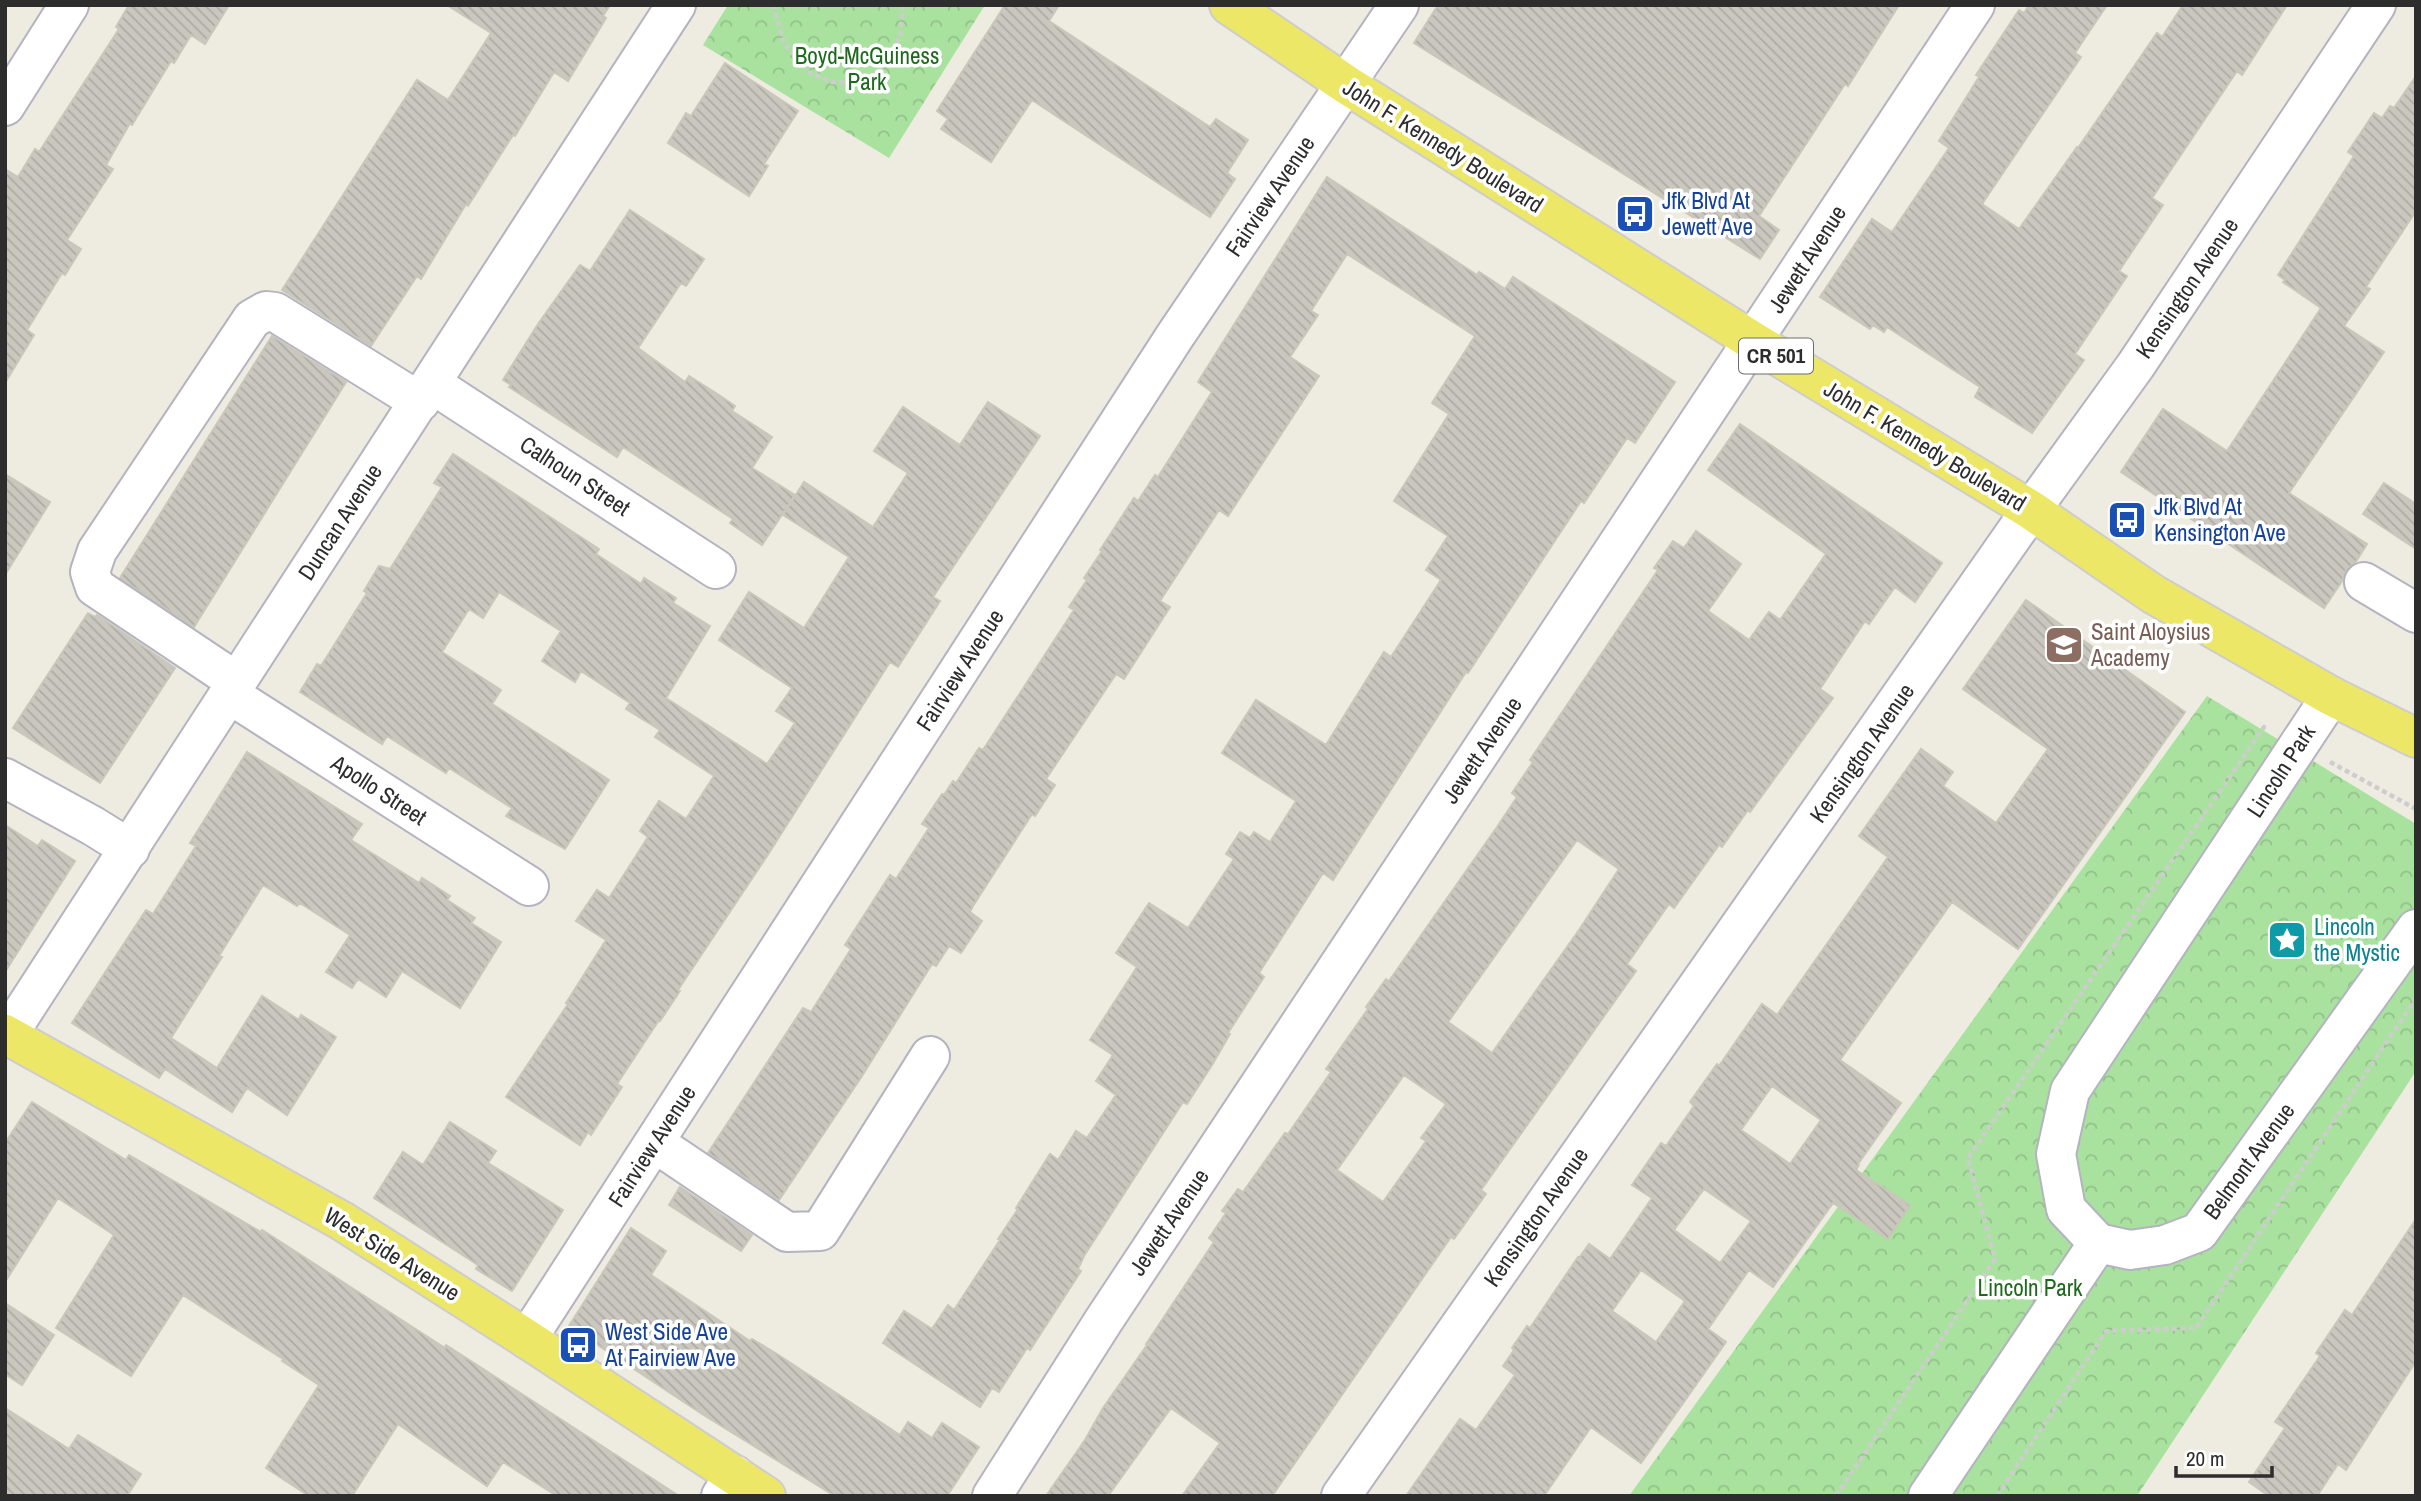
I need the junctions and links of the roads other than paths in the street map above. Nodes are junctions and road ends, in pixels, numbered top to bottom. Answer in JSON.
{"nodes":[{"id":1,"x":69,"y":5,"type":"edge"},
{"id":2,"x":676,"y":5,"type":"edge"},
{"id":3,"x":1228,"y":5,"type":"edge"},
{"id":4,"x":1399,"y":5,"type":"edge"},
{"id":5,"x":1975,"y":5,"type":"edge"},
{"id":6,"x":2376,"y":5,"type":"edge"},
{"id":7,"x":1347,"y":85,"type":"junction"},
{"id":8,"x":5,"y":106,"type":"edge"},
{"id":9,"x":1753,"y":341,"type":"junction"},
{"id":10,"x":426,"y":393,"type":"junction"},
{"id":11,"x":2031,"y":510,"type":"junction"},
{"id":12,"x":716,"y":569,"type":"dead end"},
{"id":13,"x":2364,"y":582,"type":"dead end"},
{"id":14,"x":2416,"y":613,"type":"edge"},
{"id":15,"x":233,"y":688,"type":"junction"},
{"id":16,"x":2331,"y":696,"type":"junction"},
{"id":17,"x":2416,"y":738,"type":"edge"},
{"id":18,"x":5,"y":778,"type":"edge"},
{"id":19,"x":130,"y":849,"type":"junction"},
{"id":20,"x":528,"y":886,"type":"dead end"},
{"id":21,"x":2416,"y":929,"type":"edge"},
{"id":22,"x":6,"y":1036,"type":"edge"},
{"id":23,"x":930,"y":1056,"type":"dead end"},
{"id":24,"x":655,"y":1143,"type":"junction"},
{"id":25,"x":2098,"y":1243,"type":"junction"},
{"id":26,"x":527,"y":1339,"type":"junction"},
{"id":27,"x":741,"y":1489,"type":"edge"},
{"id":28,"x":992,"y":1496,"type":"edge"},
{"id":29,"x":1341,"y":1496,"type":"edge"},
{"id":30,"x":1928,"y":1496,"type":"edge"}],
"edges":[{"from":1,"to":8,"type":"street"},
{"from":2,"to":10,"type":"street","name":"Duncan Avenue"},
{"from":3,"to":7,"type":"main road","name":"John F. Kennedy Boulevard","number":"CR 501"},
{"from":4,"to":7,"type":"street","name":"Fairview Avenue"},
{"from":5,"to":9,"type":"street","name":"Jewett Avenue"},
{"from":6,"to":11,"type":"street","name":"Kensington Avenue"},
{"from":7,"to":9,"type":"main road","name":"John F. Kennedy Boulevard","number":"CR 501"},
{"from":7,"to":24,"type":"street","name":"Fairview Avenue"},
{"from":9,"to":11,"type":"main road","name":"John F. Kennedy Boulevard","number":"CR 501"},
{"from":9,"to":28,"type":"street","name":"Jewett Avenue"},
{"from":10,"to":12,"type":"street","name":"Calhoun Street"},
{"from":10,"to":15,"type":"street","name":"Duncan Avenue"},
{"from":10,"to":15,"type":"street","name":"Calhoun Street"},
{"from":11,"to":16,"type":"main road","name":"John F. Kennedy Boulevard","number":"CR 501"},
{"from":11,"to":29,"type":"street","name":"Kensington Avenue"},
{"from":13,"to":14,"type":"street"},
{"from":15,"to":19,"type":"street","name":"Duncan Avenue"},
{"from":15,"to":20,"type":"street","name":"Apollo Street"},
{"from":16,"to":17,"type":"main road","name":"John F. Kennedy Boulevard","number":"CR 501"},
{"from":16,"to":25,"type":"street","name":"Lincoln Park"},
{"from":18,"to":19,"type":"street"},
{"from":19,"to":22,"type":"street","name":"Duncan Avenue"},
{"from":21,"to":25,"type":"street","name":"Belmont Avenue"},
{"from":22,"to":26,"type":"main road","name":"West Side Avenue"},
{"from":23,"to":24,"type":"street"},
{"from":24,"to":26,"type":"street","name":"Fairview Avenue"},
{"from":25,"to":30,"type":"street"},
{"from":26,"to":27,"type":"main road","name":"West Side Avenue"}]}
